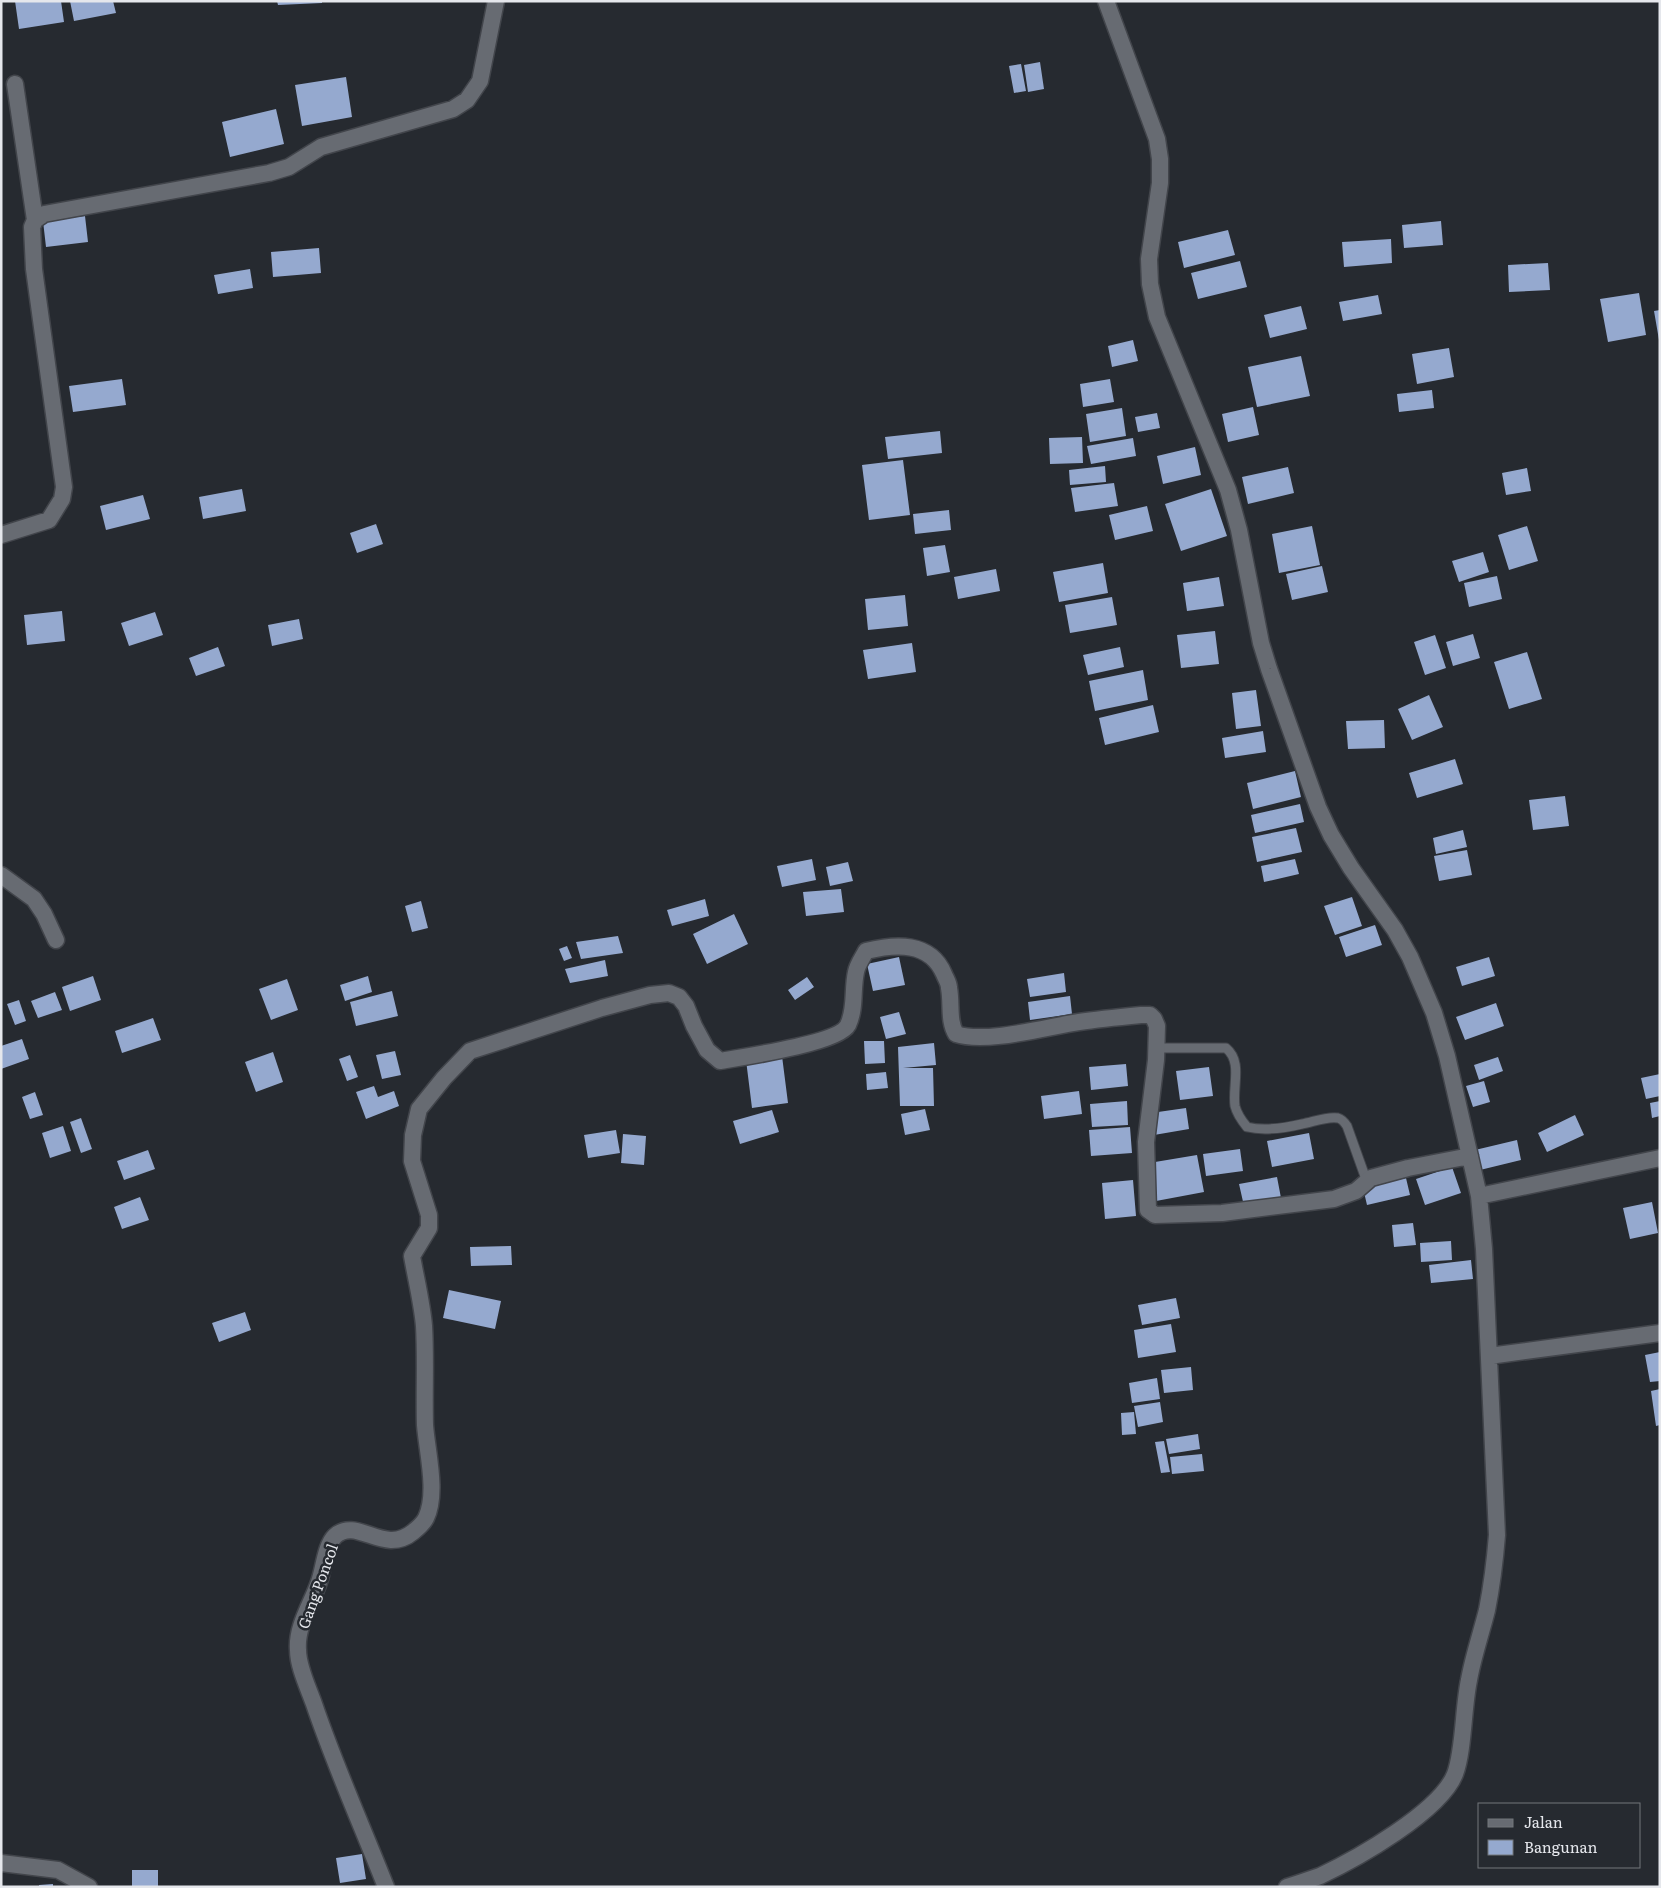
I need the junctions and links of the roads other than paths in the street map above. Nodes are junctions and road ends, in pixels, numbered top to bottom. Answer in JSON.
{"nodes":[{"id":1,"x":496,"y":1,"type":"edge"},
{"id":2,"x":1106,"y":1,"type":"edge"},
{"id":3,"x":15,"y":84,"type":"dead end"},
{"id":4,"x":35,"y":220,"type":"junction"},
{"id":5,"x":1,"y":535,"type":"edge"},
{"id":6,"x":1,"y":875,"type":"edge"},
{"id":7,"x":56,"y":940,"type":"dead end"},
{"id":8,"x":1156,"y":1048,"type":"junction"},
{"id":9,"x":1470,"y":1156,"type":"junction"},
{"id":10,"x":1660,"y":1158,"type":"edge"},
{"id":11,"x":1367,"y":1182,"type":"junction"},
{"id":12,"x":1479,"y":1196,"type":"junction"},
{"id":13,"x":1660,"y":1333,"type":"edge"},
{"id":14,"x":1489,"y":1356,"type":"junction"},
{"id":15,"x":1,"y":1863,"type":"edge"},
{"id":16,"x":89,"y":1887,"type":"edge"},
{"id":17,"x":386,"y":1887,"type":"edge"},
{"id":18,"x":1287,"y":1887,"type":"edge"}],
"edges":[{"from":1,"to":4,"type":"street"},
{"from":2,"to":9,"type":"street"},
{"from":3,"to":4,"type":"street"},
{"from":4,"to":5,"type":"street"},
{"from":6,"to":7,"type":"street"},
{"from":8,"to":11,"type":"lane"},
{"from":8,"to":11,"type":"street"},
{"from":8,"to":17,"type":"street","name":"Gang Poncol"},
{"from":9,"to":11,"type":"street"},
{"from":9,"to":12,"type":"street"},
{"from":10,"to":12,"type":"street"},
{"from":12,"to":14,"type":"street"},
{"from":13,"to":14,"type":"street"},
{"from":14,"to":18,"type":"street"},
{"from":15,"to":16,"type":"street"}]}
